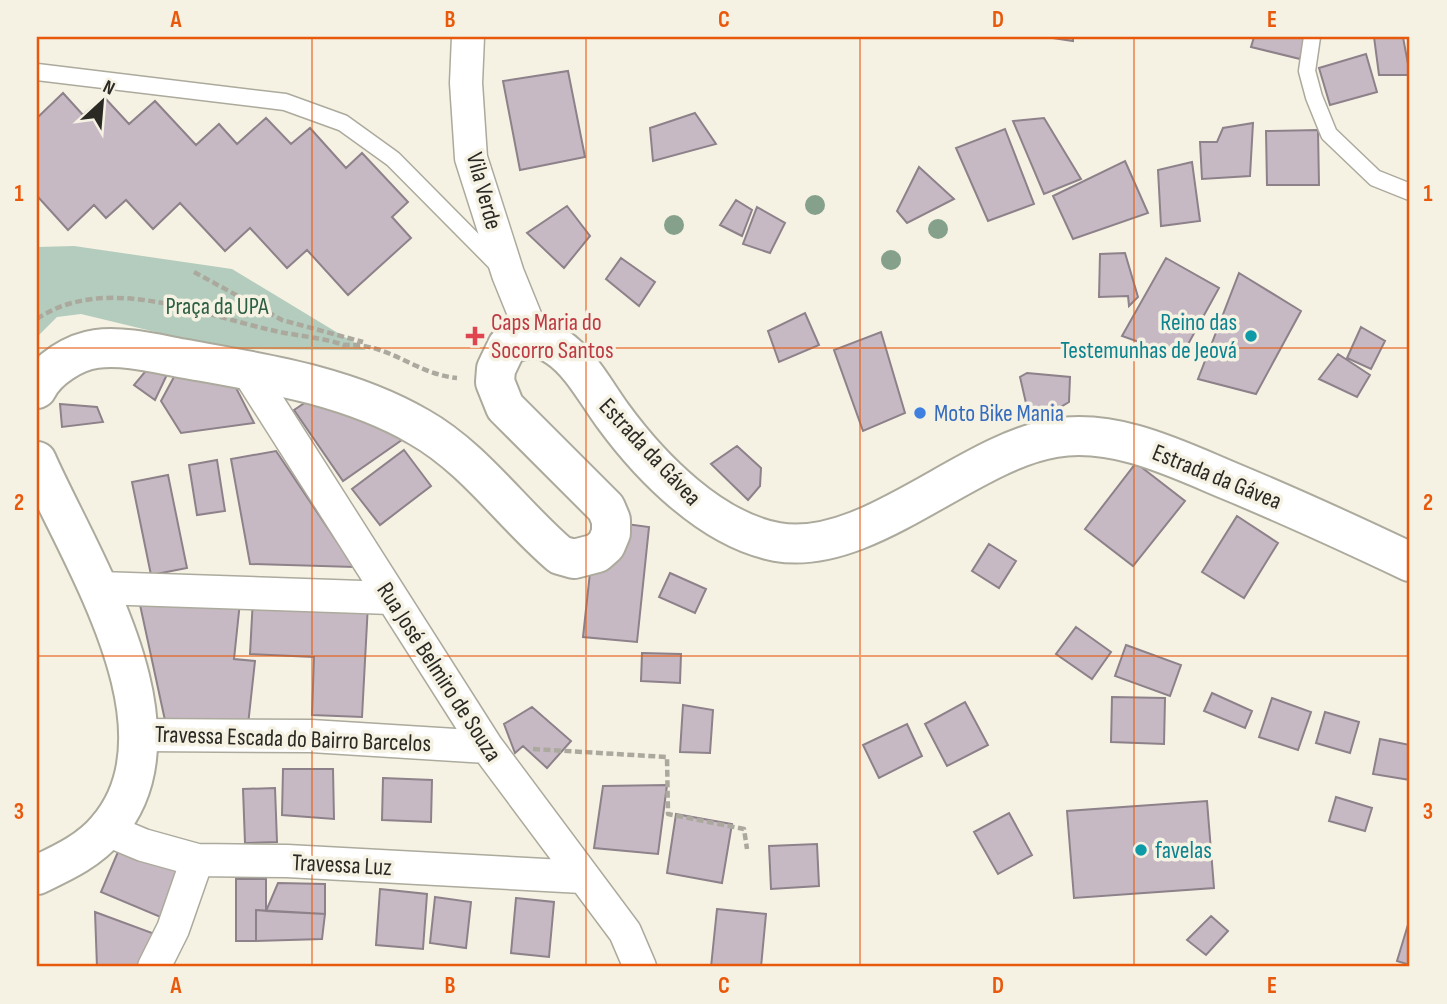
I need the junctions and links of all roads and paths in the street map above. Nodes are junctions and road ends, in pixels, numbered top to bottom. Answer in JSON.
{"nodes":[{"id":1,"x":468,"y":37,"type":"edge"},
{"id":2,"x":1312,"y":37,"type":"edge"},
{"id":3,"x":37,"y":72,"type":"edge"},
{"id":4,"x":1410,"y":192,"type":"edge"},
{"id":5,"x":194,"y":272,"type":"dead end"},
{"id":6,"x":508,"y":274,"type":"junction"},
{"id":7,"x":37,"y":319,"type":"edge"},
{"id":8,"x":534,"y":338,"type":"junction"},
{"id":9,"x":366,"y":344,"type":"junction"},
{"id":10,"x":247,"y":370,"type":"junction"},
{"id":11,"x":495,"y":383,"type":"junction"},
{"id":12,"x":37,"y":389,"type":"edge"},
{"id":13,"x":37,"y":461,"type":"edge"},
{"id":14,"x":1410,"y":562,"type":"edge"},
{"id":15,"x":100,"y":588,"type":"junction"},
{"id":16,"x":391,"y":598,"type":"junction"},
{"id":17,"x":141,"y":735,"type":"junction"},
{"id":18,"x":487,"y":747,"type":"junction"},
{"id":19,"x":107,"y":830,"type":"junction"},
{"id":20,"x":747,"y":849,"type":"dead end"},
{"id":21,"x":197,"y":860,"type":"junction"},
{"id":22,"x":37,"y":875,"type":"edge"},
{"id":23,"x":582,"y":877,"type":"junction"},
{"id":24,"x":154,"y":967,"type":"edge"},
{"id":25,"x":640,"y":967,"type":"edge"}],
"edges":[{"from":1,"to":6,"type":"street","name":"Vila Verde"},
{"from":2,"to":4,"type":"lane"},
{"from":3,"to":6,"type":"lane"},
{"from":5,"to":9,"type":"path"},
{"from":6,"to":8,"type":"street","name":"Vila Verde"},
{"from":7,"to":9,"type":"path"},
{"from":8,"to":11,"type":"street"},
{"from":8,"to":14,"type":"street","name":"Estrada da Gávea"},
{"from":9,"to":11,"type":"path"},
{"from":10,"to":11,"type":"street"},
{"from":10,"to":12,"type":"street"},
{"from":10,"to":16,"type":"street","name":"Rua José Belmiro de Souza"},
{"from":13,"to":15,"type":"street"},
{"from":15,"to":16,"type":"street"},
{"from":15,"to":17,"type":"street"},
{"from":16,"to":18,"type":"street","name":"Rua José Belmiro de Souza"},
{"from":17,"to":18,"type":"street","name":"Travessa Escada do Bairro Barcelos"},
{"from":17,"to":19,"type":"street"},
{"from":18,"to":20,"type":"path"},
{"from":18,"to":23,"type":"street","name":"Rua José Belmiro de Souza"},
{"from":19,"to":21,"type":"street","name":"Travessa Luz"},
{"from":19,"to":22,"type":"street"},
{"from":21,"to":23,"type":"street","name":"Travessa Luz"},
{"from":21,"to":24,"type":"street"},
{"from":23,"to":25,"type":"street","name":"Rua José Belmiro de Souza"}]}
